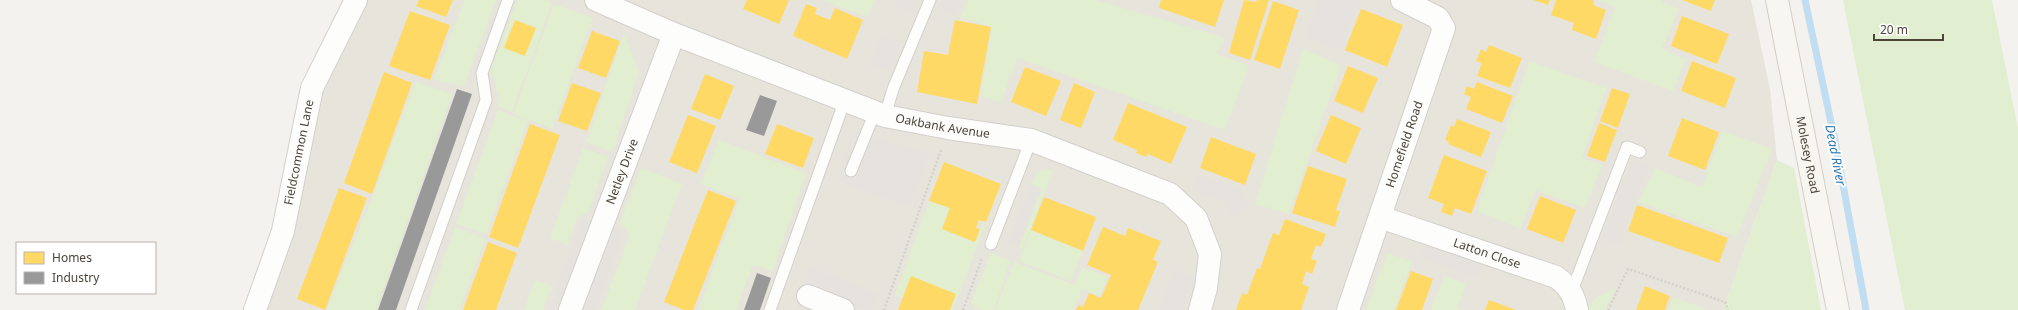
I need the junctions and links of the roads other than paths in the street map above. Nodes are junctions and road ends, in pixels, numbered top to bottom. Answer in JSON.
{"nodes":[{"id":1,"x":356,"y":0,"type":"edge"},
{"id":2,"x":508,"y":0,"type":"edge"},
{"id":3,"x":596,"y":0,"type":"edge"},
{"id":4,"x":930,"y":0,"type":"edge"},
{"id":5,"x":1402,"y":0,"type":"edge"},
{"id":6,"x":1777,"y":0,"type":"edge"},
{"id":7,"x":674,"y":34,"type":"junction"},
{"id":8,"x":845,"y":100,"type":"junction"},
{"id":9,"x":880,"y":114,"type":"junction"},
{"id":10,"x":1031,"y":140,"type":"junction"},
{"id":11,"x":1640,"y":152,"type":"dead end"},
{"id":12,"x":851,"y":172,"type":"dead end"},
{"id":13,"x":1380,"y":217,"type":"junction"},
{"id":14,"x":991,"y":244,"type":"road end"},
{"id":15,"x":808,"y":296,"type":"dead end"},
{"id":16,"x":1574,"y":301,"type":"edge"},
{"id":17,"x":255,"y":310,"type":"edge"},
{"id":18,"x":411,"y":310,"type":"edge"},
{"id":19,"x":570,"y":310,"type":"edge"},
{"id":20,"x":770,"y":310,"type":"edge"},
{"id":21,"x":843,"y":310,"type":"edge"},
{"id":22,"x":1200,"y":310,"type":"edge"},
{"id":23,"x":1348,"y":310,"type":"edge"},
{"id":24,"x":1838,"y":310,"type":"edge"}],
"edges":[{"from":1,"to":17,"type":"street","name":"Fieldcommon Lane"},
{"from":2,"to":18,"type":"lane"},
{"from":3,"to":7,"type":"street","name":"Oakbank Avenue"},
{"from":4,"to":9,"type":"lane"},
{"from":5,"to":13,"type":"street","name":"Homefield Road"},
{"from":6,"to":24,"type":"street","name":"Molesey Road"},
{"from":7,"to":8,"type":"street","name":"Oakbank Avenue"},
{"from":7,"to":19,"type":"street","name":"Netley Drive"},
{"from":8,"to":9,"type":"street","name":"Oakbank Avenue"},
{"from":8,"to":20,"type":"lane"},
{"from":9,"to":10,"type":"street","name":"Oakbank Avenue"},
{"from":9,"to":12,"type":"lane"},
{"from":10,"to":14,"type":"lane"},
{"from":10,"to":22,"type":"street","name":"Oakbank Avenue"},
{"from":11,"to":16,"type":"lane"},
{"from":13,"to":16,"type":"street","name":"Latton Close"},
{"from":13,"to":23,"type":"street","name":"Homefield Road"},
{"from":15,"to":21,"type":"street"}]}
